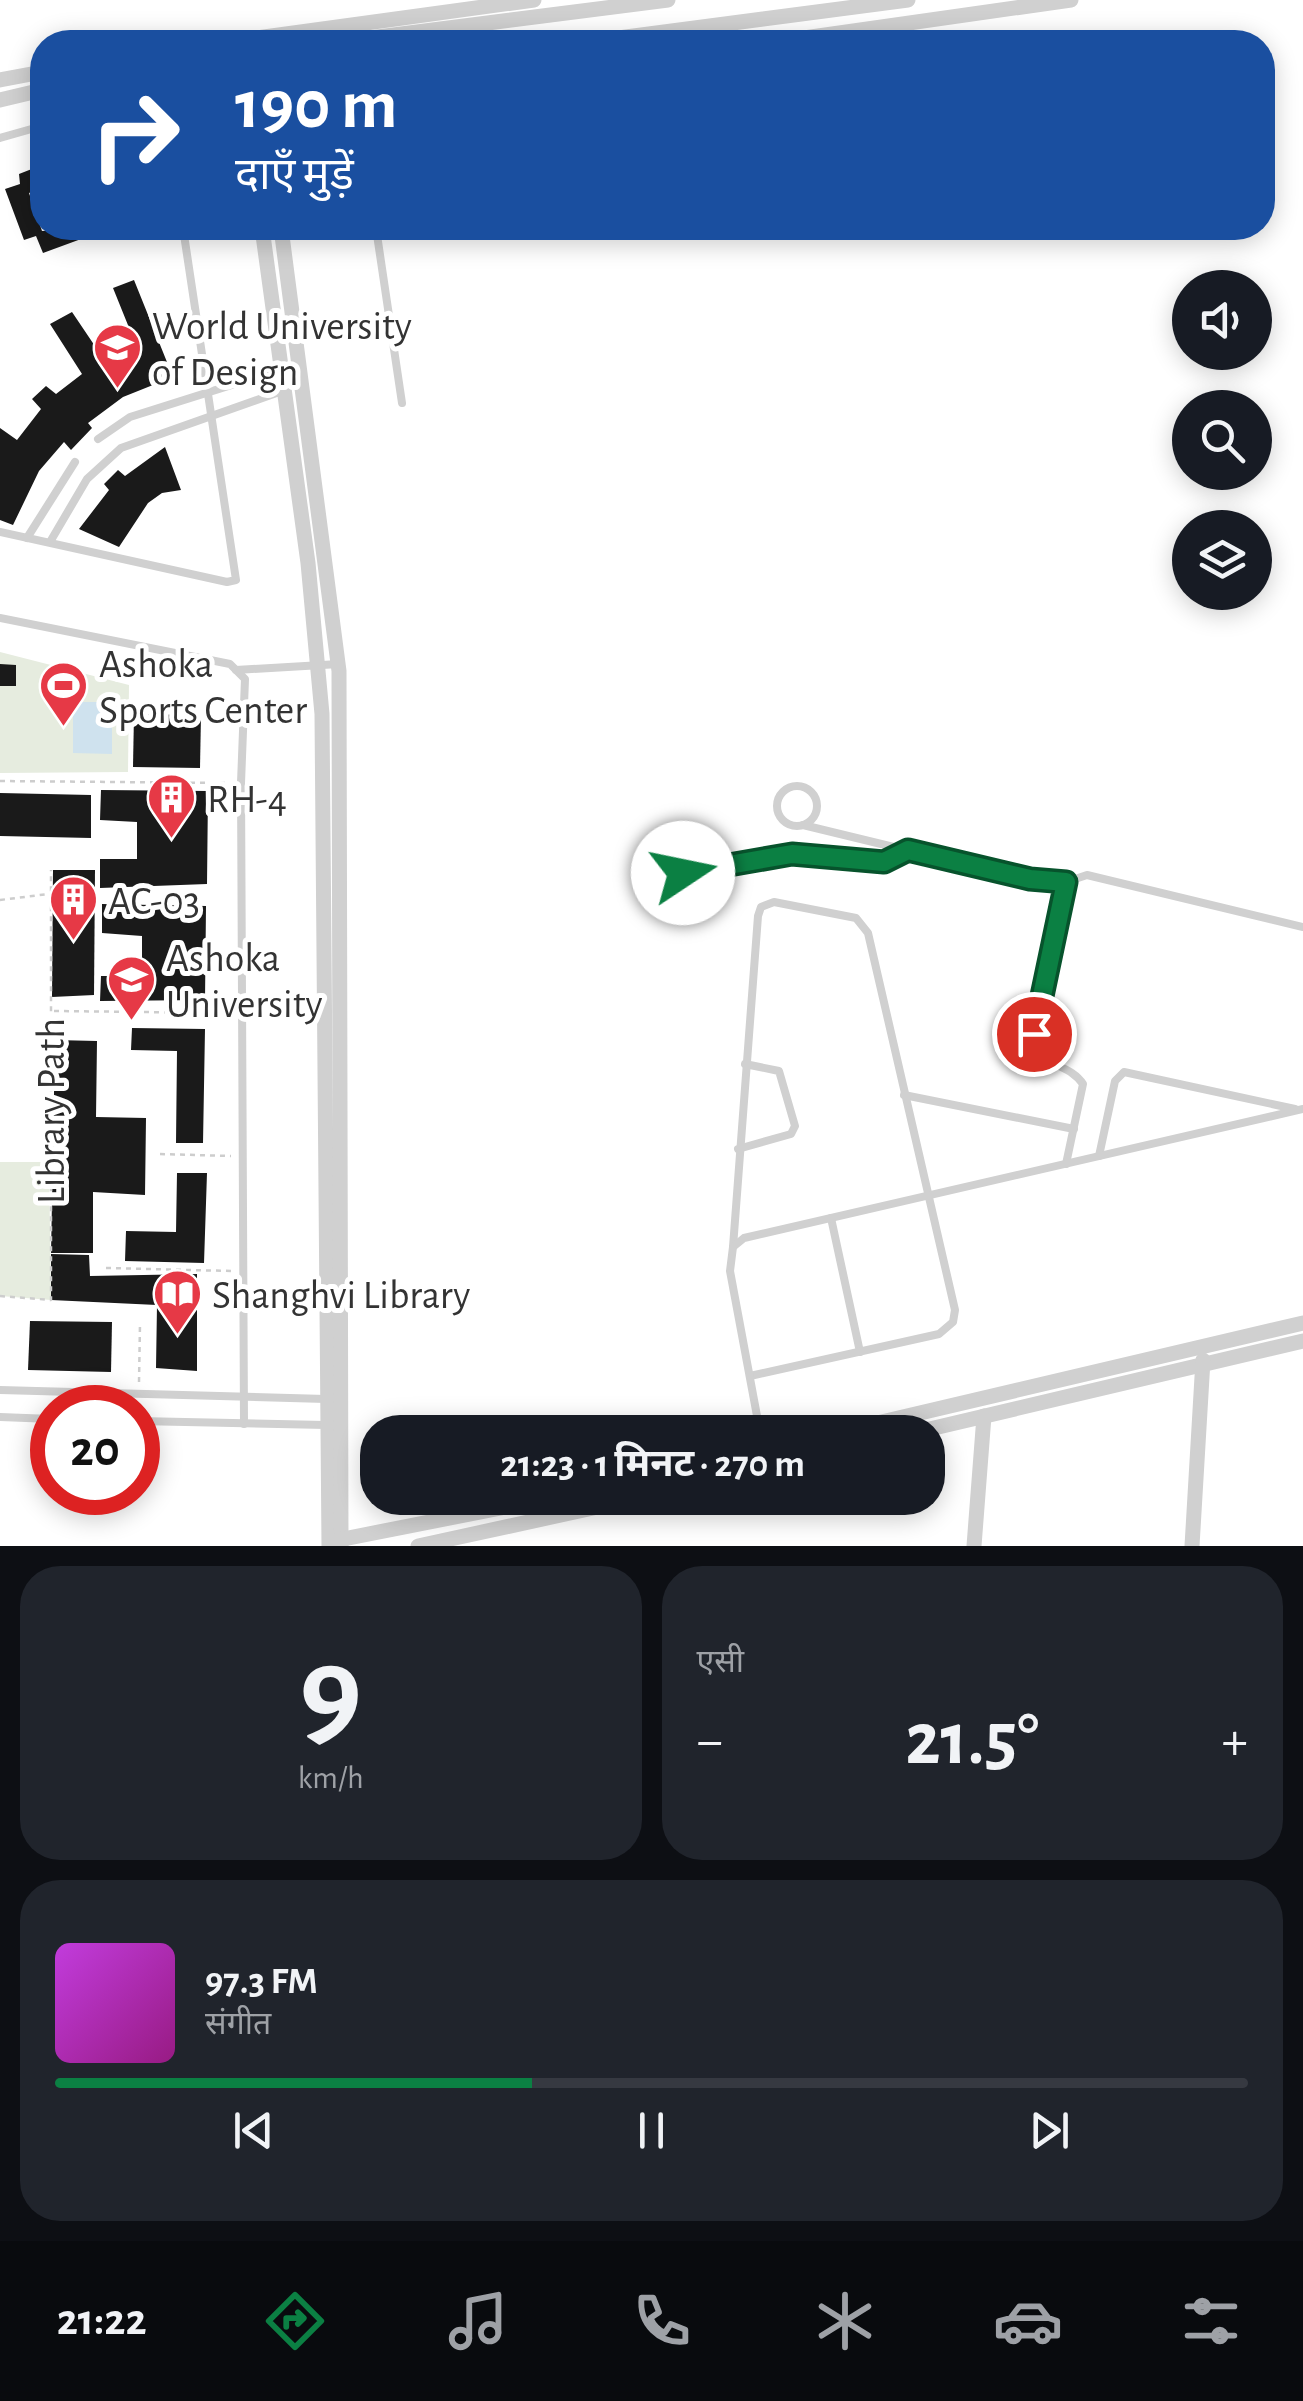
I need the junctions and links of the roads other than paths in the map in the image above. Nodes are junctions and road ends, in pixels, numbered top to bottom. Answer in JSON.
{"nodes":[{"id":1,"x":534,"y":0,"type":"edge"},
{"id":2,"x":668,"y":0,"type":"edge"},
{"id":3,"x":908,"y":0,"type":"edge"},
{"id":4,"x":1071,"y":0,"type":"edge"},
{"id":5,"x":552,"y":7,"type":"edge"},
{"id":6,"x":325,"y":30,"type":"edge"},
{"id":7,"x":412,"y":30,"type":"edge"},
{"id":8,"x":679,"y":30,"type":"edge"},
{"id":9,"x":860,"y":30,"type":"edge"},
{"id":10,"x":30,"y":74,"type":"edge"},
{"id":11,"x":0,"y":80,"type":"edge"},
{"id":12,"x":30,"y":93,"type":"edge"},
{"id":13,"x":0,"y":100,"type":"edge"},
{"id":14,"x":30,"y":129,"type":"edge"},
{"id":15,"x":0,"y":138,"type":"edge"},
{"id":16,"x":185,"y":240,"type":"edge"},
{"id":17,"x":264,"y":240,"type":"edge"},
{"id":18,"x":283,"y":240,"type":"edge"},
{"id":19,"x":378,"y":240,"type":"edge"},
{"id":20,"x":282,"y":369,"type":"junction"},
{"id":21,"x":208,"y":389,"type":"junction"},
{"id":22,"x":285,"y":390,"type":"junction"},
{"id":23,"x":402,"y":403,"type":"dead end"},
{"id":24,"x":212,"y":412,"type":"junction"},
{"id":25,"x":98,"y":439,"type":"dead end"},
{"id":26,"x":76,"y":462,"type":"dead end"},
{"id":27,"x":0,"y":532,"type":"edge"},
{"id":28,"x":27,"y":538,"type":"junction"},
{"id":29,"x":50,"y":542,"type":"junction"},
{"id":30,"x":0,"y":618,"type":"edge"},
{"id":31,"x":319,"y":664,"type":"junction"},
{"id":32,"x":339,"y":664,"type":"junction"},
{"id":33,"x":236,"y":670,"type":"junction"},
{"id":34,"x":803,"y":825,"type":"junction"},
{"id":35,"x":908,"y":850,"type":"junction"},
{"id":36,"x":649,"y":879,"type":"dead end"},
{"id":37,"x":1066,"y":882,"type":"junction"},
{"id":38,"x":1303,"y":927,"type":"edge"},
{"id":39,"x":745,"y":1064,"type":"junction"},
{"id":40,"x":904,"y":1096,"type":"junction"},
{"id":41,"x":1301,"y":1109,"type":"edge"},
{"id":42,"x":1074,"y":1129,"type":"junction"},
{"id":43,"x":738,"y":1149,"type":"junction"},
{"id":44,"x":1099,"y":1156,"type":"junction"},
{"id":45,"x":1066,"y":1164,"type":"junction"},
{"id":46,"x":926,"y":1196,"type":"junction"},
{"id":47,"x":831,"y":1218,"type":"junction"},
{"id":48,"x":733,"y":1247,"type":"junction"},
{"id":49,"x":1303,"y":1324,"type":"edge"},
{"id":50,"x":1303,"y":1341,"type":"edge"},
{"id":51,"x":1203,"y":1347,"type":"junction"},
{"id":52,"x":860,"y":1352,"type":"junction"},
{"id":53,"x":1203,"y":1366,"type":"junction"},
{"id":54,"x":750,"y":1376,"type":"junction"},
{"id":55,"x":0,"y":1390,"type":"edge"},
{"id":56,"x":244,"y":1396,"type":"junction"},
{"id":57,"x":326,"y":1398,"type":"junction"},
{"id":58,"x":757,"y":1415,"type":"edge"},
{"id":59,"x":911,"y":1415,"type":"edge"},
{"id":60,"x":984,"y":1416,"type":"junction"},
{"id":61,"x":0,"y":1417,"type":"edge"},
{"id":62,"x":30,"y":1418,"type":"edge"},
{"id":63,"x":160,"y":1422,"type":"edge"},
{"id":64,"x":244,"y":1424,"type":"junction"},
{"id":65,"x":945,"y":1425,"type":"edge"},
{"id":66,"x":326,"y":1426,"type":"junction"},
{"id":67,"x":469,"y":1515,"type":"edge"},
{"id":68,"x":571,"y":1515,"type":"edge"},
{"id":69,"x":467,"y":1541,"type":"edge"},
{"id":70,"x":335,"y":1543,"type":"edge"},
{"id":71,"x":418,"y":1546,"type":"edge"},
{"id":72,"x":974,"y":1546,"type":"edge"},
{"id":73,"x":1192,"y":1546,"type":"edge"}],
"edges":[{"from":1,"to":6,"type":"street"},
{"from":2,"to":5,"type":"street"},
{"from":3,"to":8,"type":"street"},
{"from":4,"to":9,"type":"street"},
{"from":5,"to":7,"type":"street"},
{"from":10,"to":11,"type":"street"},
{"from":12,"to":13,"type":"street"},
{"from":14,"to":15,"type":"lane"},
{"from":16,"to":21,"type":"lane"},
{"from":17,"to":20,"type":"street"},
{"from":18,"to":32,"type":"street"},
{"from":19,"to":23,"type":"lane"},
{"from":20,"to":21,"type":"lane"},
{"from":20,"to":22,"type":"street"},
{"from":21,"to":24,"type":"lane"},
{"from":21,"to":25,"type":"lane"},
{"from":22,"to":24,"type":"lane"},
{"from":22,"to":31,"type":"street"},
{"from":24,"to":29,"type":"lane"},
{"from":24,"to":29,"type":"lane"},
{"from":26,"to":28,"type":"lane"},
{"from":27,"to":28,"type":"lane"},
{"from":28,"to":29,"type":"lane"},
{"from":30,"to":33,"type":"lane"},
{"from":31,"to":32,"type":"lane"},
{"from":31,"to":33,"type":"lane"},
{"from":31,"to":57,"type":"street"},
{"from":32,"to":70,"type":"street"},
{"from":33,"to":56,"type":"lane"},
{"from":34,"to":34,"type":"lane"},
{"from":34,"to":35,"type":"lane"},
{"from":35,"to":36,"type":"lane"},
{"from":35,"to":37,"type":"lane"},
{"from":37,"to":38,"type":"lane"},
{"from":37,"to":42,"type":"lane"},
{"from":39,"to":40,"type":"lane"},
{"from":39,"to":43,"type":"lane"},
{"from":39,"to":43,"type":"lane"},
{"from":40,"to":42,"type":"lane"},
{"from":40,"to":46,"type":"lane"},
{"from":41,"to":44,"type":"lane"},
{"from":41,"to":44,"type":"lane"},
{"from":42,"to":45,"type":"lane"},
{"from":43,"to":48,"type":"lane"},
{"from":44,"to":45,"type":"lane"},
{"from":45,"to":46,"type":"lane"},
{"from":46,"to":47,"type":"lane"},
{"from":46,"to":52,"type":"lane"},
{"from":47,"to":48,"type":"lane"},
{"from":47,"to":52,"type":"lane"},
{"from":48,"to":54,"type":"lane"},
{"from":49,"to":51,"type":"street"},
{"from":50,"to":53,"type":"street"},
{"from":51,"to":53,"type":"street"},
{"from":51,"to":59,"type":"street"},
{"from":52,"to":54,"type":"lane"},
{"from":53,"to":60,"type":"street"},
{"from":53,"to":73,"type":"street"},
{"from":54,"to":58,"type":"lane"},
{"from":55,"to":56,"type":"lane"},
{"from":56,"to":57,"type":"lane"},
{"from":56,"to":64,"type":"lane"},
{"from":57,"to":66,"type":"street"},
{"from":60,"to":65,"type":"street"},
{"from":60,"to":72,"type":"street"},
{"from":61,"to":62,"type":"lane"},
{"from":63,"to":64,"type":"lane"},
{"from":64,"to":66,"type":"lane"},
{"from":66,"to":70,"type":"street"},
{"from":67,"to":70,"type":"street"},
{"from":68,"to":69,"type":"street"},
{"from":69,"to":71,"type":"street"}]}
